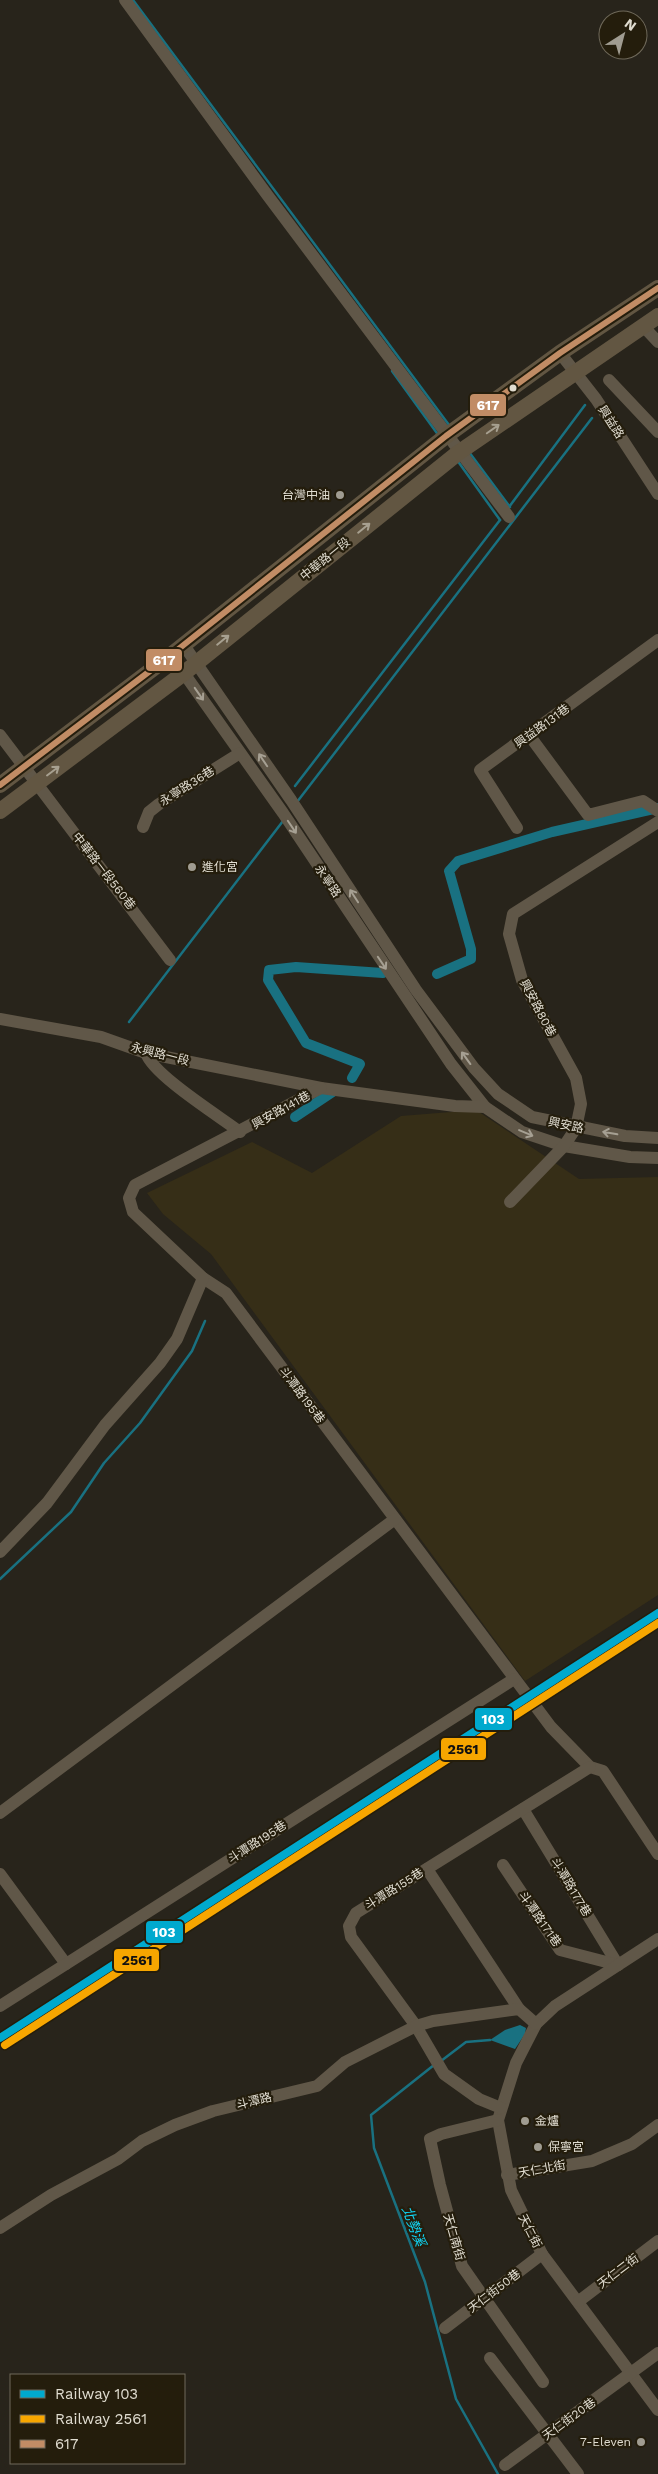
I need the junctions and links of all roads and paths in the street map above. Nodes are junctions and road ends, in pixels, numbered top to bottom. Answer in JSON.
{"nodes":[{"id":1,"x":125,"y":0,"type":"edge"},
{"id":2,"x":658,"y":288,"type":"edge"},
{"id":3,"x":658,"y":316,"type":"edge"},
{"id":4,"x":643,"y":326,"type":"junction"},
{"id":5,"x":658,"y":342,"type":"edge"},
{"id":6,"x":560,"y":353,"type":"junction"},
{"id":7,"x":576,"y":372,"type":"junction"},
{"id":8,"x":610,"y":380,"type":"dead end"},
{"id":9,"x":658,"y":432,"type":"edge"},
{"id":10,"x":446,"y":436,"type":"junction"},
{"id":11,"x":458,"y":453,"type":"junction"},
{"id":12,"x":658,"y":494,"type":"edge"},
{"id":13,"x":509,"y":517,"type":"dead end"},
{"id":14,"x":658,"y":640,"type":"edge"},
{"id":15,"x":177,"y":649,"type":"junction"},
{"id":16,"x":197,"y":662,"type":"junction"},
{"id":17,"x":184,"y":673,"type":"junction"},
{"id":18,"x":0,"y":735,"type":"edge"},
{"id":19,"x":529,"y":736,"type":"junction"},
{"id":20,"x":240,"y":753,"type":"junction"},
{"id":21,"x":24,"y":767,"type":"junction"},
{"id":22,"x":36,"y":784,"type":"junction"},
{"id":23,"x":0,"y":785,"type":"edge"},
{"id":24,"x":0,"y":811,"type":"edge"},
{"id":25,"x":658,"y":811,"type":"edge"},
{"id":26,"x":658,"y":822,"type":"edge"},
{"id":27,"x":143,"y":827,"type":"dead end"},
{"id":28,"x":517,"y":828,"type":"dead end"},
{"id":29,"x":170,"y":960,"type":"dead end"},
{"id":30,"x":0,"y":1019,"type":"edge"},
{"id":31,"x":146,"y":1053,"type":"junction"},
{"id":32,"x":321,"y":1088,"type":"junction"},
{"id":33,"x":498,"y":1094,"type":"junction"},
{"id":34,"x":485,"y":1107,"type":"junction"},
{"id":35,"x":576,"y":1128,"type":"junction"},
{"id":36,"x":240,"y":1132,"type":"junction"},
{"id":37,"x":658,"y":1138,"type":"edge"},
{"id":38,"x":564,"y":1146,"type":"junction"},
{"id":39,"x":658,"y":1158,"type":"edge"},
{"id":40,"x":510,"y":1202,"type":"dead end"},
{"id":41,"x":204,"y":1278,"type":"junction"},
{"id":42,"x":395,"y":1519,"type":"junction"},
{"id":43,"x":0,"y":1552,"type":"edge"},
{"id":44,"x":514,"y":1678,"type":"junction"},
{"id":45,"x":590,"y":1767,"type":"junction"},
{"id":46,"x":524,"y":1808,"type":"junction"},
{"id":47,"x":0,"y":1813,"type":"edge"},
{"id":48,"x":658,"y":1854,"type":"edge"},
{"id":49,"x":503,"y":1865,"type":"dead end"},
{"id":50,"x":427,"y":1869,"type":"junction"},
{"id":51,"x":0,"y":1874,"type":"edge"},
{"id":52,"x":658,"y":1940,"type":"edge"},
{"id":53,"x":66,"y":1964,"type":"junction"},
{"id":54,"x":618,"y":1965,"type":"junction"},
{"id":55,"x":0,"y":2006,"type":"edge"},
{"id":56,"x":519,"y":2009,"type":"junction"},
{"id":57,"x":536,"y":2024,"type":"junction"},
{"id":58,"x":416,"y":2026,"type":"junction"},
{"id":59,"x":499,"y":2114,"type":"junction"},
{"id":60,"x":658,"y":2125,"type":"edge"},
{"id":61,"x":507,"y":2175,"type":"junction"},
{"id":62,"x":0,"y":2228,"type":"edge"},
{"id":63,"x":658,"y":2241,"type":"edge"},
{"id":64,"x":542,"y":2254,"type":"junction"},
{"id":65,"x":483,"y":2299,"type":"junction"},
{"id":66,"x":579,"y":2301,"type":"junction"},
{"id":67,"x":445,"y":2328,"type":"dead end"},
{"id":68,"x":658,"y":2353,"type":"edge"},
{"id":69,"x":490,"y":2358,"type":"dead end"},
{"id":70,"x":632,"y":2372,"type":"junction"},
{"id":71,"x":543,"y":2382,"type":"dead end"},
{"id":72,"x":658,"y":2410,"type":"edge"},
{"id":73,"x":548,"y":2435,"type":"junction"},
{"id":74,"x":505,"y":2465,"type":"dead end"},
{"id":75,"x":578,"y":2474,"type":"edge"}],
"edges":[{"from":1,"to":10,"type":"street"},
{"from":2,"to":6,"type":"main road","name":"中華路一段"},
{"from":3,"to":4,"type":"main road","name":"中華路一段"},
{"from":4,"to":5,"type":"street"},
{"from":4,"to":7,"type":"main road","name":"中華路一段"},
{"from":6,"to":7,"type":"street","name":"興益路"},
{"from":6,"to":10,"type":"main road","name":"中華路一段"},
{"from":11,"to":7,"type":"main road","name":"中華路一段","one_way":true},
{"from":7,"to":12,"type":"street","name":"興益路"},
{"from":8,"to":9,"type":"street"},
{"from":10,"to":11,"type":"street"},
{"from":10,"to":15,"type":"main road","name":"中華路一段"},
{"from":11,"to":13,"type":"street"},
{"from":16,"to":11,"type":"main road","name":"中華路一段","one_way":true},
{"from":14,"to":19,"type":"street","name":"興益路131巷"},
{"from":15,"to":16,"type":"street","name":"永寧路"},
{"from":15,"to":17,"type":"street","name":"永寧路"},
{"from":15,"to":21,"type":"main road","name":"中華路一段"},
{"from":16,"to":17,"type":"main road","name":"中華路一段"},
{"from":33,"to":16,"type":"street","name":"永寧路","one_way":true},
{"from":17,"to":20,"type":"street","name":"永寧路","one_way":true},
{"from":22,"to":17,"type":"main road","name":"中華路一段","one_way":true},
{"from":18,"to":21,"type":"street","name":"中華路一段560巷"},
{"from":19,"to":25,"type":"street"},
{"from":19,"to":28,"type":"street","name":"興益路131巷"},
{"from":20,"to":27,"type":"street","name":"永寧路36巷"},
{"from":20,"to":34,"type":"street","name":"永寧路","one_way":true},
{"from":21,"to":22,"type":"street","name":"中華路一段560巷"},
{"from":21,"to":23,"type":"main road","name":"中華路一段"},
{"from":22,"to":24,"type":"main road","name":"中華路一段"},
{"from":22,"to":29,"type":"street","name":"中華路一段560巷"},
{"from":26,"to":35,"type":"street","name":"興安路80巷"},
{"from":30,"to":31,"type":"street","name":"永興路一段"},
{"from":31,"to":32,"type":"street","name":"永興路一段"},
{"from":31,"to":36,"type":"street"},
{"from":32,"to":34,"type":"street"},
{"from":32,"to":36,"type":"street","name":"興安路141巷"},
{"from":33,"to":34,"type":"street"},
{"from":33,"to":35,"type":"street","name":"興安路"},
{"from":34,"to":38,"type":"street","name":"興安路","one_way":true},
{"from":37,"to":35,"type":"street","name":"興安路","one_way":true},
{"from":35,"to":38,"type":"street","name":"興安路80巷"},
{"from":36,"to":41,"type":"street","name":"興安路141巷"},
{"from":38,"to":39,"type":"street","name":"興安路"},
{"from":38,"to":40,"type":"street","name":"興安路80巷"},
{"from":41,"to":42,"type":"street","name":"斗潭路195巷"},
{"from":41,"to":43,"type":"street"},
{"from":42,"to":44,"type":"street","name":"斗潭路195巷"},
{"from":42,"to":47,"type":"street"},
{"from":44,"to":45,"type":"street","name":"斗潭路195巷"},
{"from":44,"to":53,"type":"street","name":"斗潭路195巷"},
{"from":45,"to":46,"type":"street","name":"斗潭路155巷"},
{"from":45,"to":48,"type":"street","name":"斗潭路195巷"},
{"from":46,"to":50,"type":"street","name":"斗潭路155巷"},
{"from":46,"to":54,"type":"street","name":"斗潭路177巷"},
{"from":49,"to":54,"type":"street","name":"斗潭路171巷"},
{"from":50,"to":56,"type":"street"},
{"from":50,"to":58,"type":"street","name":"斗潭路155巷"},
{"from":51,"to":53,"type":"street"},
{"from":52,"to":54,"type":"street"},
{"from":53,"to":55,"type":"street","name":"斗潭路195巷"},
{"from":54,"to":57,"type":"street"},
{"from":56,"to":57,"type":"street"},
{"from":56,"to":58,"type":"street","name":"斗潭路"},
{"from":57,"to":59,"type":"street","name":"天仁街"},
{"from":58,"to":59,"type":"street","name":"斗潭路155巷"},
{"from":58,"to":62,"type":"street","name":"斗潭路"},
{"from":59,"to":61,"type":"street","name":"天仁街"},
{"from":59,"to":65,"type":"street","name":"天仁南街"},
{"from":60,"to":61,"type":"street","name":"天仁北街"},
{"from":61,"to":64,"type":"street","name":"天仁街"},
{"from":63,"to":66,"type":"street","name":"天仁二街"},
{"from":64,"to":65,"type":"street","name":"天仁街50巷"},
{"from":64,"to":66,"type":"street","name":"天仁街"},
{"from":65,"to":67,"type":"street","name":"天仁街50巷"},
{"from":65,"to":71,"type":"street","name":"天仁南街"},
{"from":66,"to":70,"type":"street","name":"天仁街"},
{"from":68,"to":70,"type":"street","name":"天仁街20巷"},
{"from":69,"to":73,"type":"street"},
{"from":70,"to":72,"type":"street","name":"天仁街"},
{"from":70,"to":73,"type":"street","name":"天仁街20巷"},
{"from":73,"to":74,"type":"street","name":"天仁街20巷"},
{"from":73,"to":75,"type":"street"}]}
